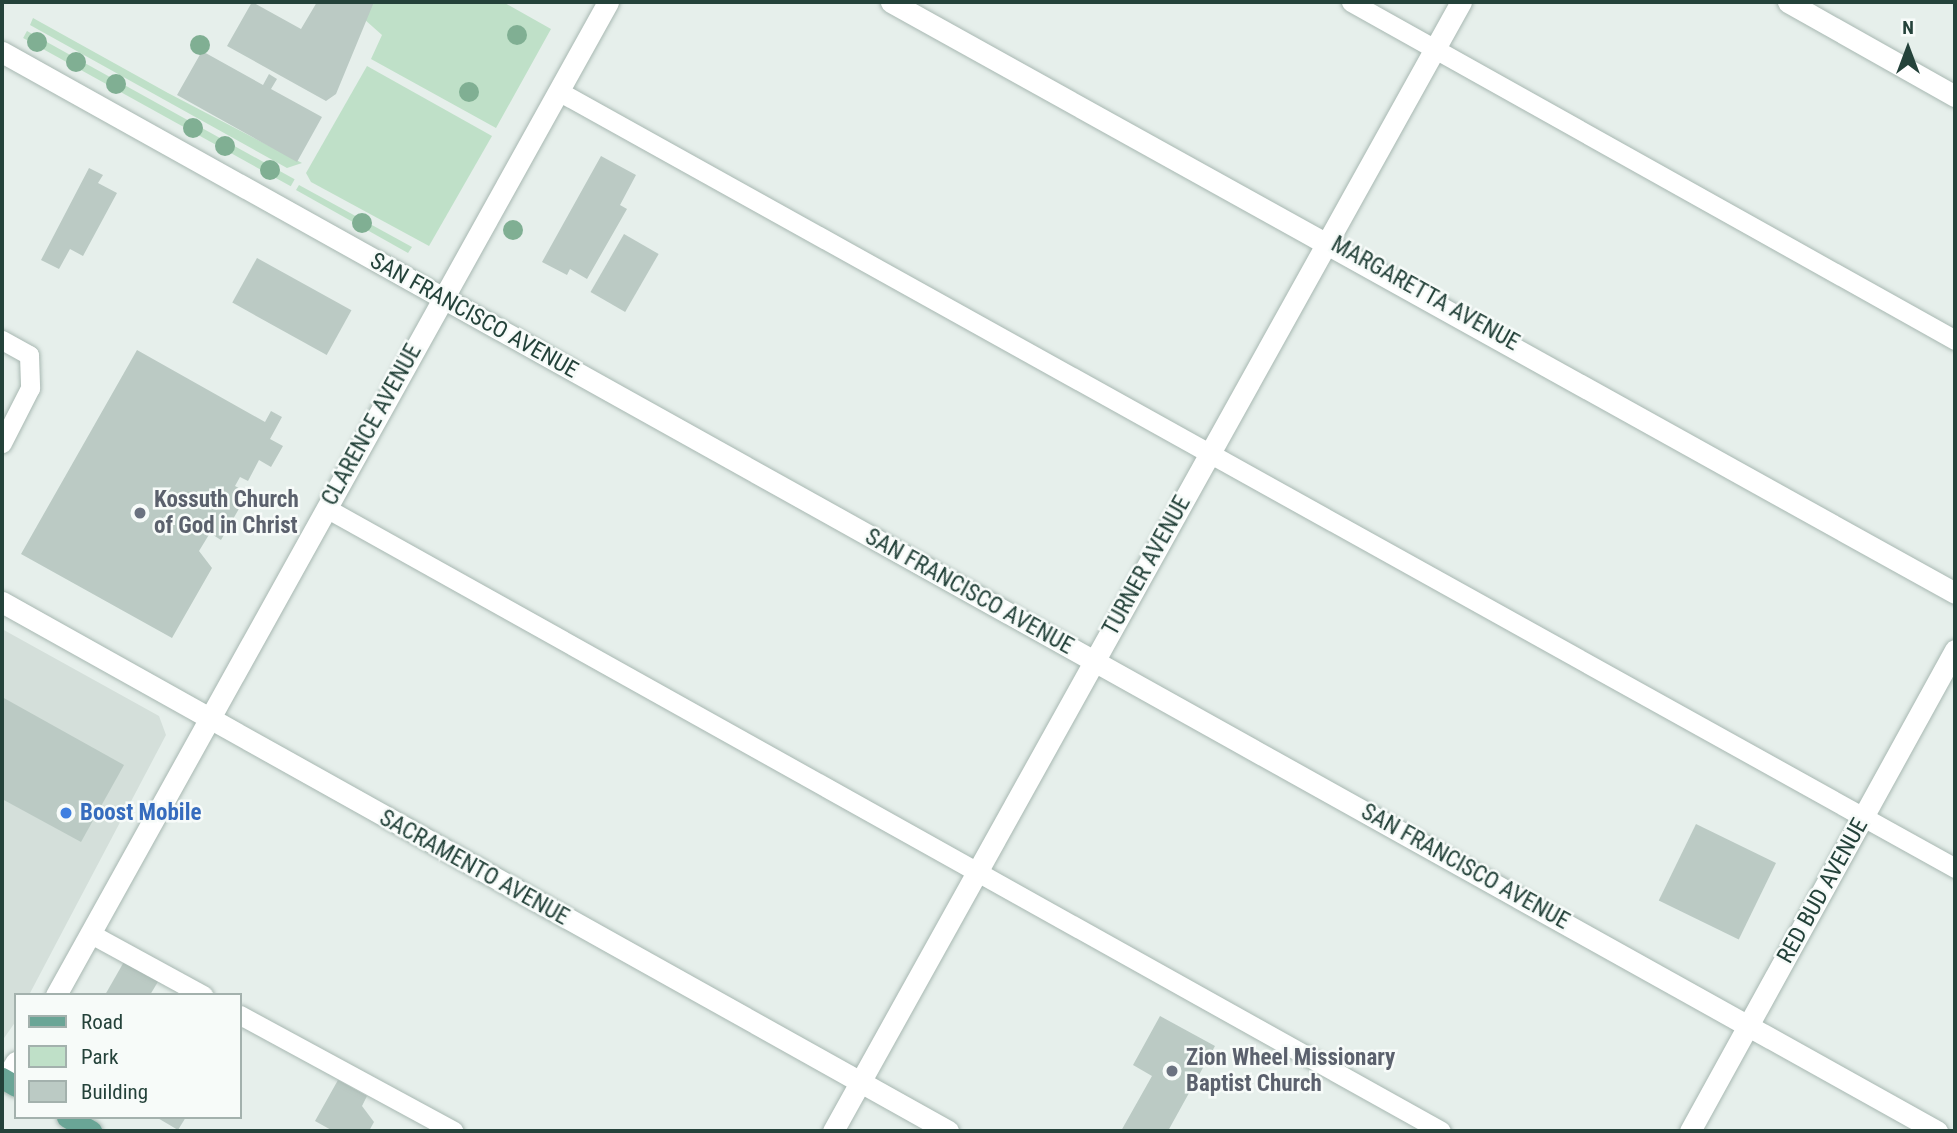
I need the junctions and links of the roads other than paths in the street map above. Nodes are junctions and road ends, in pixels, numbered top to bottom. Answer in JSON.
{"nodes":[{"id":1,"x":608,"y":2,"type":"edge"},
{"id":2,"x":891,"y":2,"type":"edge"},
{"id":3,"x":1351,"y":2,"type":"edge"},
{"id":4,"x":1461,"y":2,"type":"edge"},
{"id":5,"x":1788,"y":2,"type":"edge"},
{"id":6,"x":1435,"y":48,"type":"junction"},
{"id":7,"x":2,"y":52,"type":"edge"},
{"id":8,"x":558,"y":92,"type":"junction"},
{"id":9,"x":1955,"y":96,"type":"edge"},
{"id":10,"x":1329,"y":239,"type":"junction"},
{"id":11,"x":442,"y":298,"type":"junction"},
{"id":12,"x":2,"y":340,"type":"edge"},
{"id":13,"x":1955,"y":340,"type":"edge"},
{"id":14,"x":2,"y":443,"type":"edge"},
{"id":15,"x":1209,"y":455,"type":"junction"},
{"id":16,"x":326,"y":508,"type":"junction"},
{"id":17,"x":1955,"y":593,"type":"edge"},
{"id":18,"x":2,"y":602,"type":"edge"},
{"id":19,"x":1955,"y":650,"type":"edge"},
{"id":20,"x":1094,"y":662,"type":"junction"},
{"id":21,"x":207,"y":719,"type":"junction"},
{"id":22,"x":1864,"y":816,"type":"junction"},
{"id":23,"x":1955,"y":867,"type":"edge"},
{"id":24,"x":976,"y":874,"type":"junction"},
{"id":25,"x":91,"y":934,"type":"junction"},
{"id":26,"x":57,"y":993,"type":"edge"},
{"id":27,"x":199,"y":993,"type":"edge"},
{"id":28,"x":242,"y":1016,"type":"edge"},
{"id":29,"x":1749,"y":1026,"type":"junction"},
{"id":30,"x":860,"y":1083,"type":"junction"},
{"id":31,"x":70,"y":1119,"type":"edge"},
{"id":32,"x":90,"y":1131,"type":"edge"},
{"id":33,"x":454,"y":1131,"type":"edge"},
{"id":34,"x":833,"y":1131,"type":"edge"},
{"id":35,"x":948,"y":1131,"type":"edge"},
{"id":36,"x":1441,"y":1131,"type":"edge"},
{"id":37,"x":1690,"y":1131,"type":"edge"},
{"id":38,"x":1937,"y":1131,"type":"edge"}],
"edges":[{"from":1,"to":8,"type":"street","name":"CLARENCE AVENUE"},
{"from":2,"to":10,"type":"street","name":"MARGARETTA AVENUE"},
{"from":3,"to":6,"type":"lane"},
{"from":4,"to":6,"type":"street","name":"TURNER AVENUE"},
{"from":5,"to":9,"type":"street"},
{"from":6,"to":10,"type":"street","name":"TURNER AVENUE"},
{"from":6,"to":13,"type":"lane"},
{"from":7,"to":11,"type":"street","name":"SAN FRANCISCO AVENUE"},
{"from":8,"to":11,"type":"street","name":"CLARENCE AVENUE"},
{"from":8,"to":15,"type":"lane"},
{"from":10,"to":15,"type":"street","name":"TURNER AVENUE"},
{"from":10,"to":17,"type":"street","name":"MARGARETTA AVENUE"},
{"from":11,"to":16,"type":"street","name":"CLARENCE AVENUE"},
{"from":11,"to":20,"type":"street","name":"SAN FRANCISCO AVENUE"},
{"from":12,"to":14,"type":"lane"},
{"from":15,"to":20,"type":"street","name":"TURNER AVENUE"},
{"from":15,"to":22,"type":"lane"},
{"from":16,"to":21,"type":"street","name":"CLARENCE AVENUE"},
{"from":16,"to":24,"type":"lane"},
{"from":18,"to":21,"type":"street","name":"SACRAMENTO AVENUE"},
{"from":19,"to":22,"type":"street","name":"RED BUD AVENUE"},
{"from":20,"to":24,"type":"street","name":"TURNER AVENUE"},
{"from":20,"to":29,"type":"street","name":"SAN FRANCISCO AVENUE"},
{"from":21,"to":25,"type":"street","name":"CLARENCE AVENUE"},
{"from":21,"to":30,"type":"street","name":"SACRAMENTO AVENUE"},
{"from":22,"to":23,"type":"lane"},
{"from":22,"to":29,"type":"street","name":"RED BUD AVENUE"},
{"from":24,"to":30,"type":"street","name":"TURNER AVENUE"},
{"from":24,"to":36,"type":"lane"},
{"from":25,"to":26,"type":"street","name":"CLARENCE AVENUE"},
{"from":25,"to":27,"type":"lane"},
{"from":28,"to":33,"type":"lane"},
{"from":29,"to":37,"type":"street","name":"RED BUD AVENUE"},
{"from":29,"to":38,"type":"street","name":"SAN FRANCISCO AVENUE"},
{"from":30,"to":34,"type":"street","name":"TURNER AVENUE"},
{"from":30,"to":35,"type":"street","name":"SACRAMENTO AVENUE"},
{"from":31,"to":32,"type":"main road"}]}
